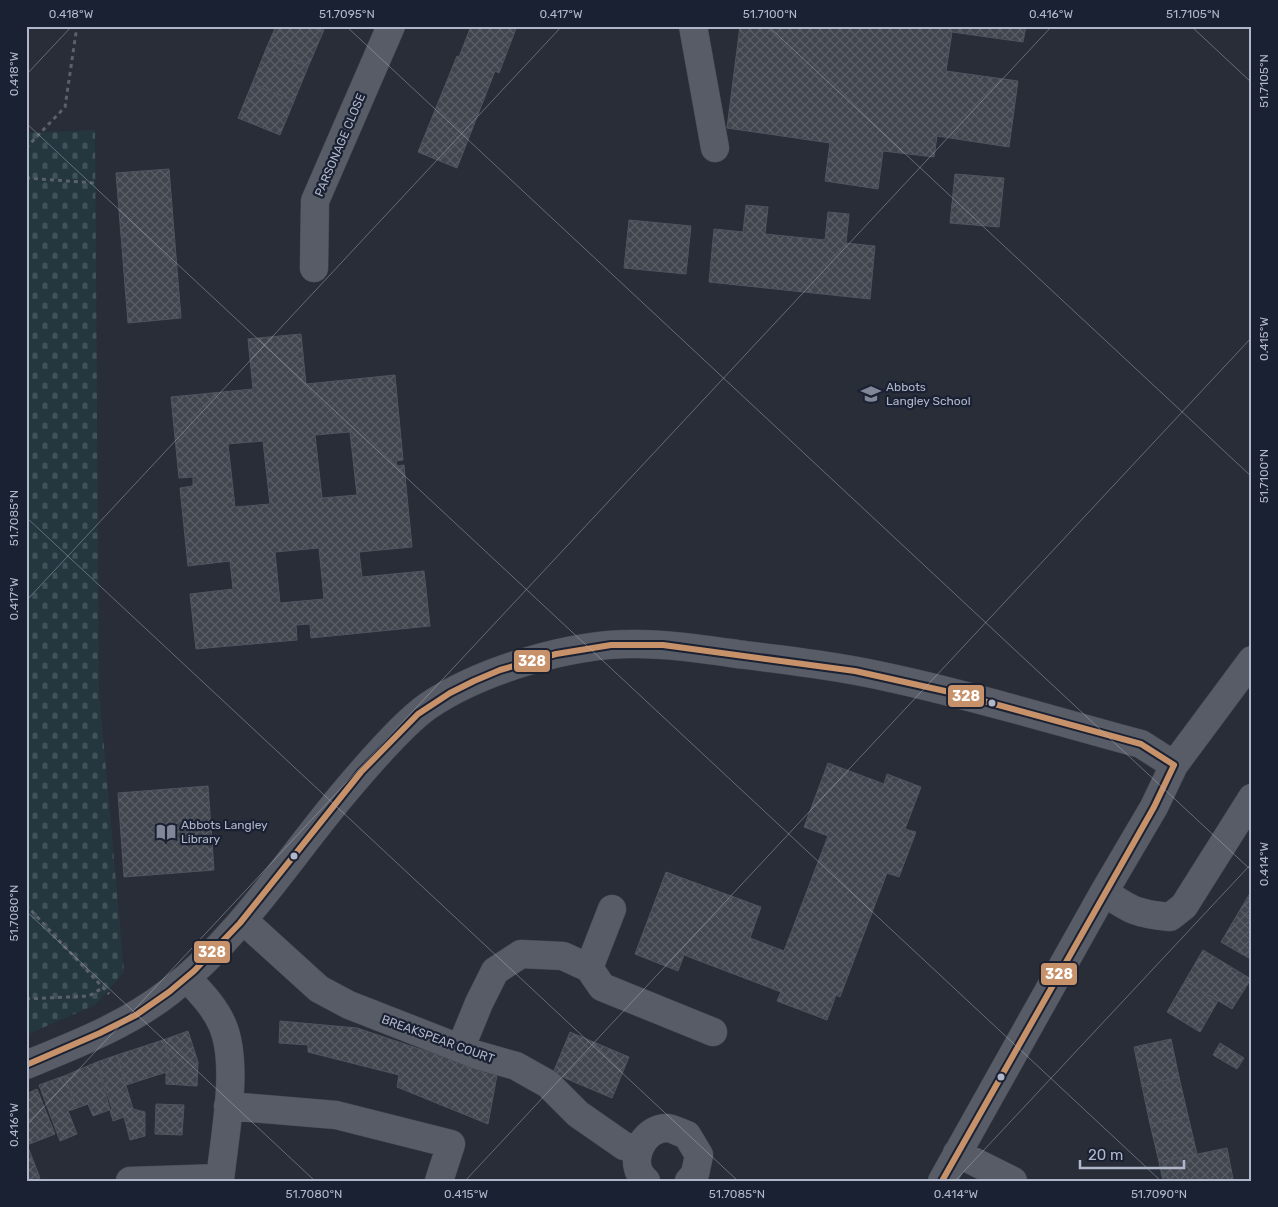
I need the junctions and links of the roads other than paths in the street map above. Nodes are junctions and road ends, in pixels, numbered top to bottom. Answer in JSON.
{"nodes":[{"id":1,"x":391,"y":26,"type":"edge"},
{"id":2,"x":693,"y":26,"type":"edge"},
{"id":3,"x":715,"y":148,"type":"dead end"},
{"id":4,"x":314,"y":268,"type":"dead end"},
{"id":5,"x":1252,"y":660,"type":"edge"},
{"id":6,"x":1174,"y":765,"type":"junction"},
{"id":7,"x":1252,"y":798,"type":"edge"},
{"id":8,"x":1104,"y":892,"type":"junction"},
{"id":9,"x":612,"y":909,"type":"dead end"},
{"id":10,"x":243,"y":920,"type":"junction"},
{"id":11,"x":589,"y":968,"type":"junction"},
{"id":12,"x":187,"y":978,"type":"junction"},
{"id":13,"x":713,"y":1032,"type":"dead end"},
{"id":14,"x":461,"y":1047,"type":"junction"},
{"id":15,"x":26,"y":1066,"type":"edge"},
{"id":16,"x":228,"y":1106,"type":"junction"},
{"id":17,"x":638,"y":1148,"type":"junction"},
{"id":18,"x":957,"y":1153,"type":"junction"},
{"id":19,"x":220,"y":1179,"type":"edge"},
{"id":20,"x":130,"y":1181,"type":"edge"},
{"id":21,"x":439,"y":1181,"type":"edge"},
{"id":22,"x":646,"y":1181,"type":"edge"},
{"id":23,"x":689,"y":1181,"type":"edge"},
{"id":24,"x":942,"y":1181,"type":"edge"},
{"id":25,"x":1013,"y":1181,"type":"edge"}],
"edges":[{"from":1,"to":4,"type":"street","name":"PARSONAGE CLOSE"},
{"from":2,"to":3,"type":"street"},
{"from":5,"to":6,"type":"street"},
{"from":6,"to":8,"type":"street"},
{"from":6,"to":10,"type":"street"},
{"from":7,"to":8,"type":"street"},
{"from":8,"to":18,"type":"street"},
{"from":9,"to":11,"type":"street"},
{"from":10,"to":12,"type":"street"},
{"from":10,"to":14,"type":"street","name":"BREAKSPEAR COURT"},
{"from":11,"to":13,"type":"street"},
{"from":11,"to":14,"type":"street"},
{"from":12,"to":15,"type":"street"},
{"from":12,"to":16,"type":"street"},
{"from":14,"to":17,"type":"street","name":"BREAKSPEAR COURT"},
{"from":16,"to":19,"type":"street"},
{"from":16,"to":21,"type":"street"},
{"from":17,"to":22,"type":"street"},
{"from":17,"to":23,"type":"street"},
{"from":18,"to":24,"type":"street"},
{"from":18,"to":25,"type":"street"},
{"from":19,"to":20,"type":"street"}]}
